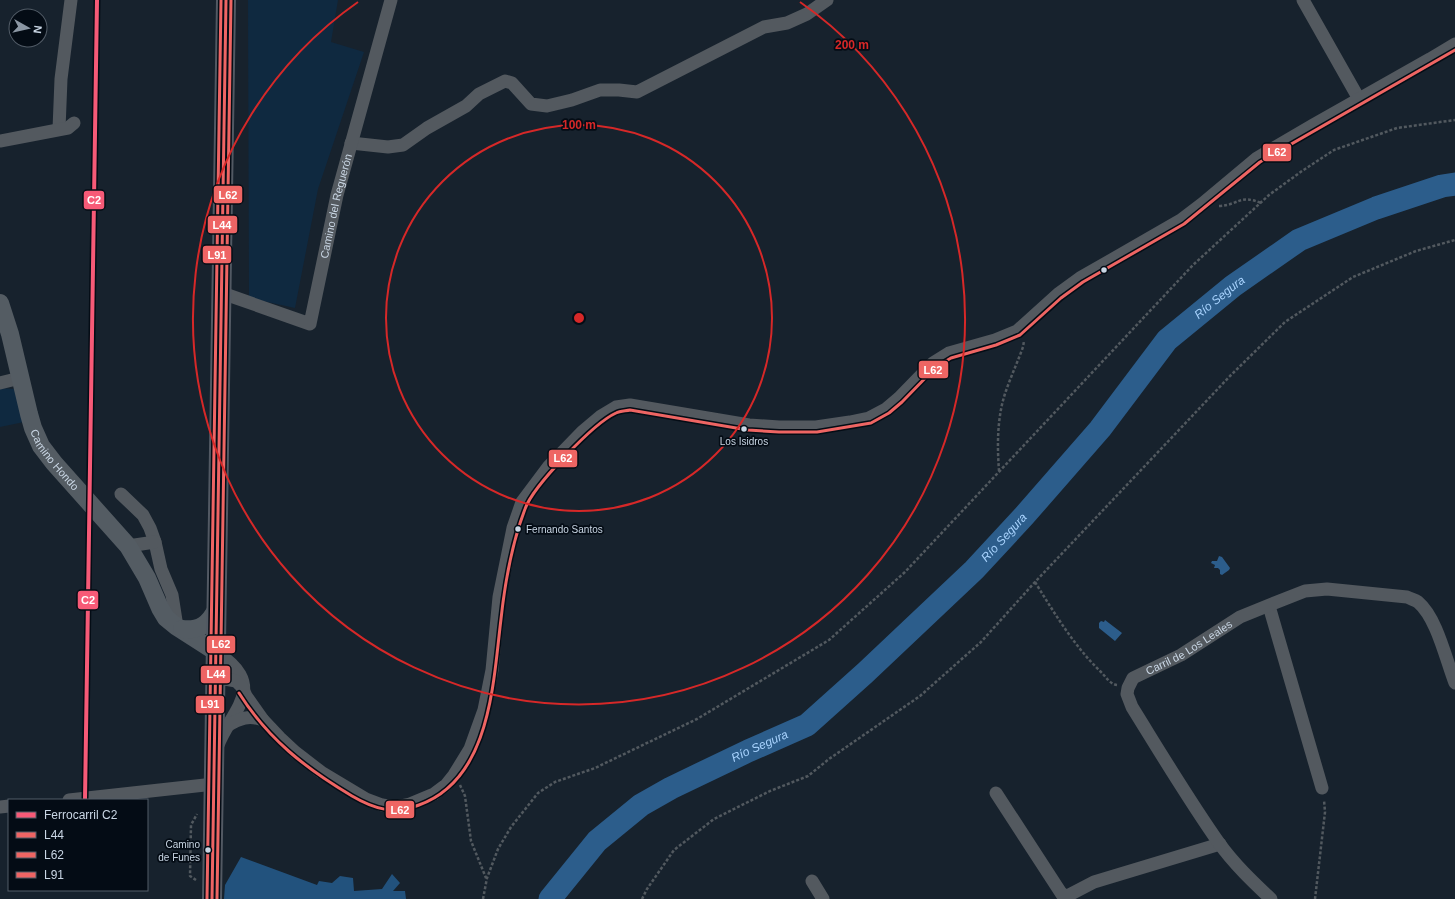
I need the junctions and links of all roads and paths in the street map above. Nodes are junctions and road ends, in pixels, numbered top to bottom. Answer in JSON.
{"nodes":[{"id":1,"x":71,"y":0,"type":"edge"},
{"id":2,"x":226,"y":0,"type":"edge"},
{"id":3,"x":391,"y":0,"type":"edge"},
{"id":4,"x":827,"y":0,"type":"edge"},
{"id":5,"x":1303,"y":0,"type":"edge"},
{"id":6,"x":1455,"y":44,"type":"edge"},
{"id":7,"x":1359,"y":99,"type":"junction"},
{"id":8,"x":1455,"y":120,"type":"edge"},
{"id":9,"x":74,"y":123,"type":"dead end"},
{"id":10,"x":59,"y":130,"type":"junction"},
{"id":11,"x":0,"y":141,"type":"edge"},
{"id":12,"x":351,"y":143,"type":"junction"},
{"id":13,"x":1261,"y":203,"type":"junction"},
{"id":14,"x":1202,"y":204,"type":"junction"},
{"id":15,"x":1455,"y":240,"type":"edge"},
{"id":16,"x":222,"y":293,"type":"junction"},
{"id":17,"x":0,"y":303,"type":"edge"},
{"id":18,"x":1021,"y":327,"type":"junction"},
{"id":19,"x":20,"y":378,"type":"junction"},
{"id":20,"x":0,"y":383,"type":"edge"},
{"id":21,"x":999,"y":472,"type":"junction"},
{"id":22,"x":121,"y":494,"type":"dead end"},
{"id":23,"x":155,"y":542,"type":"junction"},
{"id":24,"x":128,"y":546,"type":"junction"},
{"id":25,"x":1036,"y":582,"type":"junction"},
{"id":26,"x":1269,"y":606,"type":"junction"},
{"id":27,"x":217,"y":608,"type":"junction"},
{"id":28,"x":180,"y":628,"type":"junction"},
{"id":29,"x":216,"y":652,"type":"junction"},
{"id":30,"x":216,"y":683,"type":"junction"},
{"id":31,"x":1455,"y":683,"type":"edge"},
{"id":32,"x":1128,"y":688,"type":"junction"},
{"id":33,"x":243,"y":690,"type":"junction"},
{"id":34,"x":263,"y":720,"type":"junction"},
{"id":35,"x":226,"y":726,"type":"junction"},
{"id":36,"x":215,"y":758,"type":"junction"},
{"id":37,"x":454,"y":775,"type":"junction"},
{"id":38,"x":214,"y":784,"type":"junction"},
{"id":39,"x":1322,"y":788,"type":"joint"},
{"id":40,"x":996,"y":793,"type":"dead end"},
{"id":41,"x":79,"y":799,"type":"edge"},
{"id":42,"x":198,"y":813,"type":"dead end"},
{"id":43,"x":1220,"y":844,"type":"junction"},
{"id":44,"x":487,"y":878,"type":"junction"},
{"id":45,"x":812,"y":881,"type":"dead end"},
{"id":46,"x":200,"y":883,"type":"dead end"},
{"id":47,"x":1062,"y":897,"type":"edge"},
{"id":48,"x":212,"y":899,"type":"edge"},
{"id":49,"x":482,"y":899,"type":"edge"},
{"id":50,"x":642,"y":899,"type":"edge"},
{"id":51,"x":823,"y":899,"type":"edge"},
{"id":52,"x":1271,"y":899,"type":"edge"},
{"id":53,"x":1315,"y":899,"type":"edge"}],
"edges":[{"from":1,"to":10,"type":"street"},
{"from":2,"to":16,"type":"main road"},
{"from":3,"to":12,"type":"street","name":"Camino del Reguerón"},
{"from":4,"to":12,"type":"street"},
{"from":5,"to":7,"type":"street"},
{"from":6,"to":7,"type":"street"},
{"from":7,"to":14,"type":"street"},
{"from":8,"to":13,"type":"path"},
{"from":9,"to":10,"type":"street"},
{"from":10,"to":11,"type":"street"},
{"from":12,"to":16,"type":"street","name":"Camino del Reguerón"},
{"from":13,"to":14,"type":"path"},
{"from":13,"to":21,"type":"path"},
{"from":14,"to":18,"type":"street"},
{"from":15,"to":25,"type":"path"},
{"from":16,"to":27,"type":"main road"},
{"from":17,"to":19,"type":"main road","name":"Camino Hondo"},
{"from":18,"to":21,"type":"path"},
{"from":18,"to":37,"type":"street"},
{"from":19,"to":20,"type":"street"},
{"from":19,"to":24,"type":"main road","name":"Camino Hondo"},
{"from":21,"to":44,"type":"path"},
{"from":22,"to":23,"type":"street"},
{"from":23,"to":24,"type":"street"},
{"from":23,"to":28,"type":"street"},
{"from":24,"to":28,"type":"main road","name":"Camino Hondo"},
{"from":25,"to":32,"type":"path"},
{"from":25,"to":50,"type":"path"},
{"from":26,"to":31,"type":"street","name":"Carril de Los Leales"},
{"from":26,"to":32,"type":"street","name":"Carril de Los Leales"},
{"from":26,"to":39,"type":"street"},
{"from":27,"to":28,"type":"main road"},
{"from":27,"to":29,"type":"main road"},
{"from":28,"to":29,"type":"main road","name":"Camino Hondo"},
{"from":29,"to":30,"type":"main road"},
{"from":29,"to":33,"type":"street"},
{"from":30,"to":33,"type":"street"},
{"from":30,"to":36,"type":"main road"},
{"from":32,"to":43,"type":"street"},
{"from":33,"to":34,"type":"street"},
{"from":33,"to":35,"type":"street"},
{"from":34,"to":35,"type":"street"},
{"from":34,"to":37,"type":"street"},
{"from":35,"to":36,"type":"street"},
{"from":36,"to":38,"type":"main road"},
{"from":37,"to":44,"type":"path"},
{"from":38,"to":41,"type":"street"},
{"from":38,"to":48,"type":"main road"},
{"from":39,"to":53,"type":"path"},
{"from":40,"to":47,"type":"street"},
{"from":42,"to":46,"type":"path"},
{"from":43,"to":47,"type":"street"},
{"from":43,"to":52,"type":"street"},
{"from":44,"to":49,"type":"path"},
{"from":45,"to":51,"type":"street"}]}
